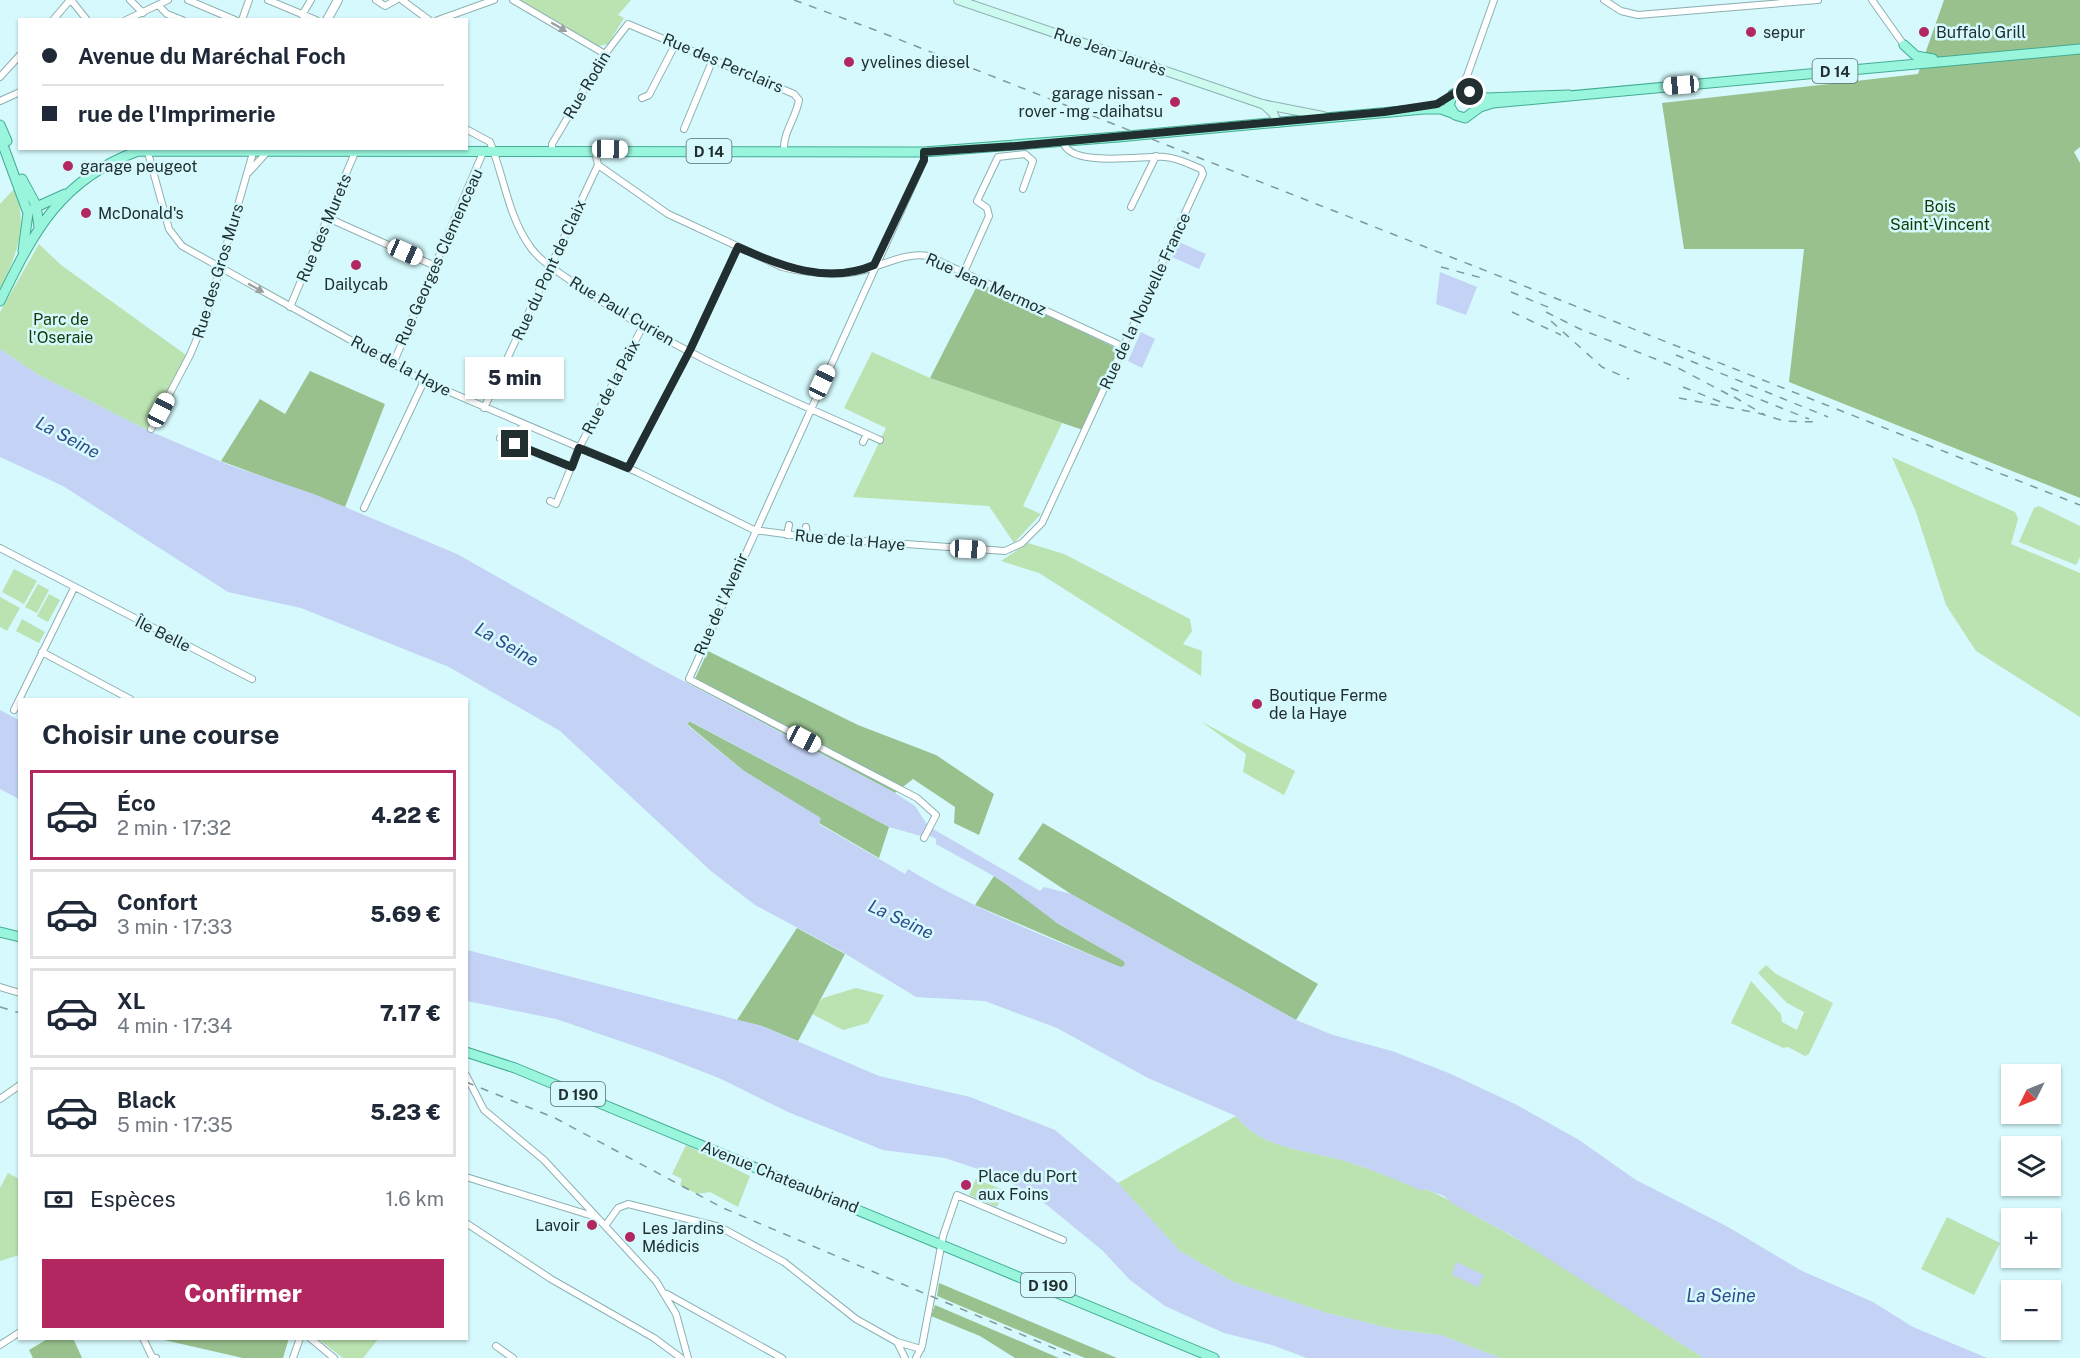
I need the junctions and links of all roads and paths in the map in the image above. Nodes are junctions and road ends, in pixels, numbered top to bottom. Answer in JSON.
{"nodes":[{"id":1,"x":71,"y":0,"type":"edge"},
{"id":2,"x":130,"y":0,"type":"edge"},
{"id":3,"x":168,"y":0,"type":"edge"},
{"id":4,"x":188,"y":0,"type":"edge"},
{"id":5,"x":249,"y":0,"type":"edge"},
{"id":6,"x":270,"y":0,"type":"edge"},
{"id":7,"x":311,"y":0,"type":"edge"},
{"id":8,"x":338,"y":0,"type":"edge"},
{"id":9,"x":376,"y":0,"type":"edge"},
{"id":10,"x":396,"y":0,"type":"edge"},
{"id":11,"x":402,"y":0,"type":"edge"},
{"id":12,"x":494,"y":0,"type":"edge"},
{"id":13,"x":513,"y":0,"type":"edge"},
{"id":14,"x":958,"y":0,"type":"edge"},
{"id":15,"x":1494,"y":0,"type":"edge"},
{"id":16,"x":1604,"y":0,"type":"edge"},
{"id":17,"x":1818,"y":0,"type":"edge"},
{"id":18,"x":1872,"y":0,"type":"edge"},
{"id":19,"x":1753,"y":3,"type":"edge"},
{"id":20,"x":161,"y":9,"type":"junction"},
{"id":21,"x":143,"y":13,"type":"junction"},
{"id":22,"x":302,"y":15,"type":"junction"},
{"id":23,"x":54,"y":18,"type":"edge"},
{"id":24,"x":85,"y":18,"type":"edge"},
{"id":25,"x":131,"y":18,"type":"edge"},
{"id":26,"x":160,"y":18,"type":"edge"},
{"id":27,"x":178,"y":18,"type":"edge"},
{"id":28,"x":230,"y":18,"type":"edge"},
{"id":29,"x":243,"y":18,"type":"edge"},
{"id":30,"x":310,"y":18,"type":"edge"},
{"id":31,"x":328,"y":18,"type":"edge"},
{"id":32,"x":426,"y":18,"type":"edge"},
{"id":33,"x":444,"y":18,"type":"edge"},
{"id":34,"x":628,"y":24,"type":"joint"},
{"id":35,"x":676,"y":43,"type":"junction"},
{"id":36,"x":1904,"y":45,"type":"joint"},
{"id":37,"x":2080,"y":49,"type":"edge"},
{"id":38,"x":605,"y":54,"type":"junction"},
{"id":39,"x":18,"y":58,"type":"edge"},
{"id":40,"x":713,"y":59,"type":"junction"},
{"id":41,"x":1956,"y":60,"type":"junction"},
{"id":42,"x":1467,"y":76,"type":"junction"},
{"id":43,"x":0,"y":77,"type":"edge"},
{"id":44,"x":18,"y":93,"type":"edge"},
{"id":45,"x":1472,"y":93,"type":"junction"},
{"id":46,"x":1454,"y":94,"type":"junction"},
{"id":47,"x":1569,"y":95,"type":"junction"},
{"id":48,"x":642,"y":98,"type":"dead end"},
{"id":49,"x":0,"y":101,"type":"edge"},
{"id":50,"x":1262,"y":104,"type":"junction"},
{"id":51,"x":1280,"y":107,"type":"junction"},
{"id":52,"x":1476,"y":110,"type":"junction"},
{"id":53,"x":1384,"y":112,"type":"junction"},
{"id":54,"x":1452,"y":112,"type":"junction"},
{"id":55,"x":1323,"y":116,"type":"junction"},
{"id":56,"x":1281,"y":122,"type":"junction"},
{"id":57,"x":0,"y":124,"type":"edge"},
{"id":58,"x":1262,"y":124,"type":"junction"},
{"id":59,"x":684,"y":129,"type":"dead end"},
{"id":60,"x":468,"y":130,"type":"edge"},
{"id":61,"x":0,"y":137,"type":"edge"},
{"id":62,"x":1063,"y":141,"type":"junction"},
{"id":63,"x":552,"y":149,"type":"junction"},
{"id":64,"x":134,"y":150,"type":"edge"},
{"id":65,"x":147,"y":150,"type":"edge"},
{"id":66,"x":254,"y":150,"type":"edge"},
{"id":67,"x":269,"y":150,"type":"edge"},
{"id":68,"x":357,"y":150,"type":"edge"},
{"id":69,"x":468,"y":150,"type":"edge"},
{"id":70,"x":489,"y":150,"type":"junction"},
{"id":71,"x":595,"y":150,"type":"junction"},
{"id":72,"x":784,"y":150,"type":"junction"},
{"id":73,"x":924,"y":152,"type":"junction"},
{"id":74,"x":1156,"y":156,"type":"junction"},
{"id":75,"x":598,"y":165,"type":"junction"},
{"id":76,"x":247,"y":175,"type":"junction"},
{"id":77,"x":1023,"y":189,"type":"dead end"},
{"id":78,"x":29,"y":192,"type":"junction"},
{"id":79,"x":68,"y":193,"type":"junction"},
{"id":80,"x":47,"y":200,"type":"junction"},
{"id":81,"x":36,"y":205,"type":"junction"},
{"id":82,"x":1131,"y":207,"type":"dead end"},
{"id":83,"x":28,"y":213,"type":"junction"},
{"id":84,"x":43,"y":216,"type":"junction"},
{"id":85,"x":328,"y":218,"type":"junction"},
{"id":86,"x":738,"y":247,"type":"junction"},
{"id":87,"x":22,"y":256,"type":"junction"},
{"id":88,"x":874,"y":265,"type":"junction"},
{"id":89,"x":435,"y":266,"type":"junction"},
{"id":90,"x":550,"y":266,"type":"junction"},
{"id":91,"x":221,"y":268,"type":"junction"},
{"id":92,"x":964,"y":273,"type":"junction"},
{"id":93,"x":0,"y":301,"type":"edge"},
{"id":94,"x":290,"y":307,"type":"junction"},
{"id":95,"x":643,"y":326,"type":"junction"},
{"id":96,"x":1124,"y":347,"type":"junction"},
{"id":97,"x":690,"y":350,"type":"junction"},
{"id":98,"x":393,"y":364,"type":"junction"},
{"id":99,"x":424,"y":381,"type":"junction"},
{"id":100,"x":484,"y":408,"type":"junction"},
{"id":101,"x":809,"y":410,"type":"junction"},
{"id":102,"x":523,"y":424,"type":"junction"},
{"id":103,"x":151,"y":429,"type":"dead end"},
{"id":104,"x":867,"y":434,"type":"junction"},
{"id":105,"x":500,"y":438,"type":"dead end"},
{"id":106,"x":880,"y":440,"type":"dead end"},
{"id":107,"x":863,"y":442,"type":"dead end"},
{"id":108,"x":515,"y":444,"type":"junction"},
{"id":109,"x":579,"y":448,"type":"junction"},
{"id":110,"x":572,"y":467,"type":"junction"},
{"id":111,"x":628,"y":468,"type":"junction"},
{"id":112,"x":550,"y":501,"type":"dead end"},
{"id":113,"x":364,"y":508,"type":"dead end"},
{"id":114,"x":789,"y":525,"type":"dead end"},
{"id":115,"x":806,"y":527,"type":"dead end"},
{"id":116,"x":754,"y":530,"type":"junction"},
{"id":117,"x":788,"y":535,"type":"junction"},
{"id":118,"x":807,"y":537,"type":"junction"},
{"id":119,"x":0,"y":548,"type":"edge"},
{"id":120,"x":1005,"y":551,"type":"joint"},
{"id":121,"x":74,"y":588,"type":"junction"},
{"id":122,"x":42,"y":652,"type":"junction"},
{"id":123,"x":252,"y":679,"type":"dead end"},
{"id":124,"x":20,"y":698,"type":"edge"},
{"id":125,"x":128,"y":698,"type":"edge"},
{"id":126,"x":18,"y":702,"type":"edge"},
{"id":127,"x":14,"y":710,"type":"dead end"},
{"id":128,"x":924,"y":838,"type":"dead end"},
{"id":129,"x":0,"y":933,"type":"edge"},
{"id":130,"x":18,"y":938,"type":"edge"},
{"id":131,"x":0,"y":987,"type":"edge"},
{"id":132,"x":18,"y":990,"type":"edge"},
{"id":133,"x":468,"y":1053,"type":"edge"},
{"id":134,"x":468,"y":1079,"type":"edge"},
{"id":135,"x":18,"y":1086,"type":"edge"},
{"id":136,"x":0,"y":1099,"type":"edge"},
{"id":137,"x":468,"y":1178,"type":"edge"},
{"id":138,"x":596,"y":1217,"type":"junction"},
{"id":139,"x":468,"y":1224,"type":"edge"},
{"id":140,"x":605,"y":1226,"type":"junction"},
{"id":141,"x":1063,"y":1240,"type":"dead end"},
{"id":142,"x":941,"y":1243,"type":"junction"},
{"id":143,"x":665,"y":1293,"type":"junction"},
{"id":144,"x":18,"y":1333,"type":"edge"},
{"id":145,"x":144,"y":1340,"type":"edge"},
{"id":146,"x":299,"y":1340,"type":"edge"},
{"id":147,"x":312,"y":1340,"type":"edge"},
{"id":148,"x":897,"y":1342,"type":"junction"},
{"id":149,"x":0,"y":1345,"type":"edge"},
{"id":150,"x":496,"y":1346,"type":"dead end"},
{"id":151,"x":921,"y":1347,"type":"junction"},
{"id":152,"x":154,"y":1357,"type":"edge"},
{"id":153,"x":293,"y":1358,"type":"edge"},
{"id":154,"x":334,"y":1358,"type":"edge"},
{"id":155,"x":513,"y":1358,"type":"edge"},
{"id":156,"x":681,"y":1358,"type":"edge"},
{"id":157,"x":688,"y":1358,"type":"edge"},
{"id":158,"x":782,"y":1358,"type":"edge"},
{"id":159,"x":904,"y":1358,"type":"edge"},
{"id":160,"x":916,"y":1358,"type":"edge"},
{"id":161,"x":1214,"y":1358,"type":"edge"},
{"id":162,"x":1223,"y":1358,"type":"edge"}],
"edges":[{"from":1,"to":23,"type":"street"},
{"from":1,"to":24,"type":"street"},
{"from":2,"to":21,"type":"street"},
{"from":3,"to":20,"type":"street"},
{"from":4,"to":28,"type":"street"},
{"from":5,"to":29,"type":"street"},
{"from":6,"to":22,"type":"street"},
{"from":7,"to":22,"type":"street"},
{"from":8,"to":31,"type":"street"},
{"from":9,"to":10,"type":"street"},
{"from":11,"to":32,"type":"street"},
{"from":12,"to":33,"type":"street"},
{"from":13,"to":38,"type":"street","one_way":true},
{"from":14,"to":50,"type":"main road","name":"Rue Jean Jaurès"},
{"from":15,"to":42,"type":"street"},
{"from":16,"to":19,"type":"street"},
{"from":17,"to":19,"type":"street"},
{"from":18,"to":36,"type":"street"},
{"from":20,"to":21,"type":"street"},
{"from":20,"to":26,"type":"street"},
{"from":20,"to":27,"type":"street"},
{"from":21,"to":25,"type":"street"},
{"from":22,"to":30,"type":"street"},
{"from":34,"to":35,"type":"street","name":"Rue des Perclairs"},
{"from":34,"to":38,"type":"street","name":"Rue Rodin"},
{"from":35,"to":40,"type":"street","name":"Rue des Perclairs"},
{"from":35,"to":48,"type":"street"},
{"from":36,"to":41,"type":"main road"},
{"from":37,"to":41,"type":"main road","number":"D 14"},
{"from":38,"to":63,"type":"street","name":"Rue Rodin"},
{"from":39,"to":43,"type":"street"},
{"from":40,"to":59,"type":"street"},
{"from":40,"to":72,"type":"street","name":"Rue des Perclairs"},
{"from":41,"to":47,"type":"main road","number":"D 14"},
{"from":42,"to":45,"type":"street"},
{"from":42,"to":46,"type":"street"},
{"from":44,"to":49,"type":"street"},
{"from":45,"to":46,"type":"main road"},
{"from":45,"to":47,"type":"main road","number":"D 14"},
{"from":45,"to":52,"type":"main road"},
{"from":46,"to":53,"type":"main road","number":"D 14"},
{"from":46,"to":54,"type":"main road"},
{"from":47,"to":52,"type":"main road","number":"D 14"},
{"from":50,"to":51,"type":"main road","name":"Rue Jean Jaurès"},
{"from":50,"to":56,"type":"main road"},
{"from":50,"to":58,"type":"main road"},
{"from":51,"to":55,"type":"main road","name":"Rue Jean Jaurès"},
{"from":51,"to":56,"type":"main road"},
{"from":52,"to":54,"type":"main road"},
{"from":53,"to":54,"type":"main road","number":"D 14"},
{"from":53,"to":55,"type":"main road","number":"D 14"},
{"from":55,"to":56,"type":"main road","number":"D 14"},
{"from":56,"to":58,"type":"main road","number":"D 14"},
{"from":57,"to":78,"type":"main road"},
{"from":58,"to":62,"type":"main road","number":"D 14","bridge":true},
{"from":60,"to":70,"type":"street"},
{"from":61,"to":83,"type":"main road"},
{"from":62,"to":73,"type":"main road","number":"D 14"},
{"from":62,"to":74,"type":"street","name":"Rue de la Nouvelle France"},
{"from":63,"to":70,"type":"main road","number":"D 14"},
{"from":63,"to":71,"type":"main road","number":"D 14"},
{"from":64,"to":79,"type":"main road","number":"D 14"},
{"from":65,"to":91,"type":"street","name":"Rue de la Haye"},
{"from":66,"to":76,"type":"street","name":"Rue des Gros Murs"},
{"from":67,"to":76,"type":"street","name":"Rue des Gros Murs"},
{"from":68,"to":85,"type":"street","name":"Rue des Murets"},
{"from":69,"to":70,"type":"main road","number":"D 14"},
{"from":70,"to":89,"type":"street","name":"Rue Georges Clemenceau"},
{"from":70,"to":90,"type":"street","name":"Rue Paul Curien"},
{"from":71,"to":72,"type":"main road","number":"D 14"},
{"from":71,"to":75,"type":"street"},
{"from":72,"to":73,"type":"main road","number":"D 14"},
{"from":73,"to":88,"type":"street","name":"Rue de l'Avenir"},
{"from":74,"to":82,"type":"street"},
{"from":74,"to":96,"type":"street","name":"Rue de la Nouvelle France"},
{"from":75,"to":86,"type":"street","name":"Rue Jean Mermoz"},
{"from":75,"to":90,"type":"street","name":"Rue du Pont de Claix"},
{"from":76,"to":91,"type":"street","name":"Rue des Gros Murs"},
{"from":77,"to":92,"type":"street"},
{"from":78,"to":80,"type":"main road"},
{"from":78,"to":81,"type":"main road"},
{"from":79,"to":80,"type":"main road","number":"D 14"},
{"from":79,"to":84,"type":"main road","number":"D 14"},
{"from":80,"to":81,"type":"main road","number":"D 14"},
{"from":81,"to":83,"type":"main road","number":"D 14"},
{"from":81,"to":84,"type":"main road"},
{"from":83,"to":84,"type":"main road"},
{"from":83,"to":87,"type":"main road"},
{"from":84,"to":87,"type":"main road"},
{"from":85,"to":89,"type":"street"},
{"from":85,"to":94,"type":"street","name":"Rue des Murets"},
{"from":86,"to":88,"type":"street","name":"Rue Jean Mermoz"},
{"from":86,"to":97,"type":"street"},
{"from":87,"to":93,"type":"main road"},
{"from":88,"to":92,"type":"street","name":"Rue Jean Mermoz"},
{"from":88,"to":101,"type":"street","name":"Rue de l'Avenir"},
{"from":89,"to":98,"type":"street","name":"Rue Georges Clemenceau"},
{"from":90,"to":95,"type":"street","name":"Rue Paul Curien"},
{"from":90,"to":100,"type":"street","name":"Rue du Pont de Claix"},
{"from":91,"to":94,"type":"street","name":"Rue de la Haye","one_way":true},
{"from":91,"to":103,"type":"street","name":"Rue des Gros Murs"},
{"from":92,"to":96,"type":"street","name":"Rue Jean Mermoz"},
{"from":94,"to":98,"type":"street","name":"Rue de la Haye"},
{"from":95,"to":97,"type":"street","name":"Rue Paul Curien"},
{"from":95,"to":109,"type":"street","name":"Rue de la Paix"},
{"from":96,"to":120,"type":"street","name":"Rue de la Nouvelle France"},
{"from":97,"to":101,"type":"street","name":"Rue Paul Curien"},
{"from":97,"to":111,"type":"street"},
{"from":98,"to":99,"type":"street","name":"Rue de la Haye"},
{"from":99,"to":100,"type":"street","name":"Rue de la Haye"},
{"from":99,"to":113,"type":"street"},
{"from":100,"to":102,"type":"street","name":"Rue de la Haye"},
{"from":101,"to":104,"type":"street","name":"Rue Paul Curien"},
{"from":101,"to":116,"type":"street","name":"Rue de l'Avenir"},
{"from":102,"to":108,"type":"street"},
{"from":102,"to":109,"type":"street","name":"Rue de la Haye"},
{"from":104,"to":106,"type":"street","name":"Rue Paul Curien"},
{"from":104,"to":107,"type":"street"},
{"from":105,"to":108,"type":"street"},
{"from":108,"to":110,"type":"street"},
{"from":109,"to":110,"type":"street","name":"Rue de la Paix"},
{"from":109,"to":111,"type":"street","name":"Rue de la Haye"},
{"from":110,"to":112,"type":"street","name":"Rue de la Paix"},
{"from":111,"to":116,"type":"street","name":"Rue de la Haye"},
{"from":114,"to":117,"type":"street"},
{"from":115,"to":118,"type":"street"},
{"from":116,"to":117,"type":"street","name":"Rue de la Haye"},
{"from":116,"to":128,"type":"street","name":"Rue de l'Avenir"},
{"from":117,"to":118,"type":"street","name":"Rue de la Haye"},
{"from":118,"to":120,"type":"street","name":"Rue de la Haye"},
{"from":119,"to":121,"type":"street","name":"Île Belle"},
{"from":121,"to":122,"type":"street"},
{"from":121,"to":123,"type":"street","name":"Île Belle"},
{"from":122,"to":124,"type":"street"},
{"from":122,"to":125,"type":"street"},
{"from":126,"to":127,"type":"street"},
{"from":129,"to":130,"type":"main road"},
{"from":131,"to":132,"type":"street"},
{"from":133,"to":142,"type":"main road","name":"Avenue Chateaubriand","number":"D 190"},
{"from":134,"to":138,"type":"street"},
{"from":135,"to":136,"type":"street"},
{"from":137,"to":138,"type":"street"},
{"from":138,"to":140,"type":"street"},
{"from":139,"to":156,"type":"street"},
{"from":140,"to":143,"type":"street"},
{"from":140,"to":148,"type":"street"},
{"from":141,"to":142,"type":"street"},
{"from":142,"to":151,"type":"street"},
{"from":142,"to":161,"type":"main road","name":"Avenue Chateaubriand","number":"D 190"},
{"from":142,"to":162,"type":"main road","name":"Avenue Chateaubriand","number":"D 190"},
{"from":143,"to":157,"type":"street"},
{"from":143,"to":158,"type":"street"},
{"from":144,"to":149,"type":"street"},
{"from":145,"to":152,"type":"street"},
{"from":146,"to":153,"type":"street"},
{"from":147,"to":154,"type":"street"},
{"from":148,"to":151,"type":"street"},
{"from":148,"to":159,"type":"street"},
{"from":150,"to":155,"type":"street"},
{"from":151,"to":160,"type":"street"}]}
